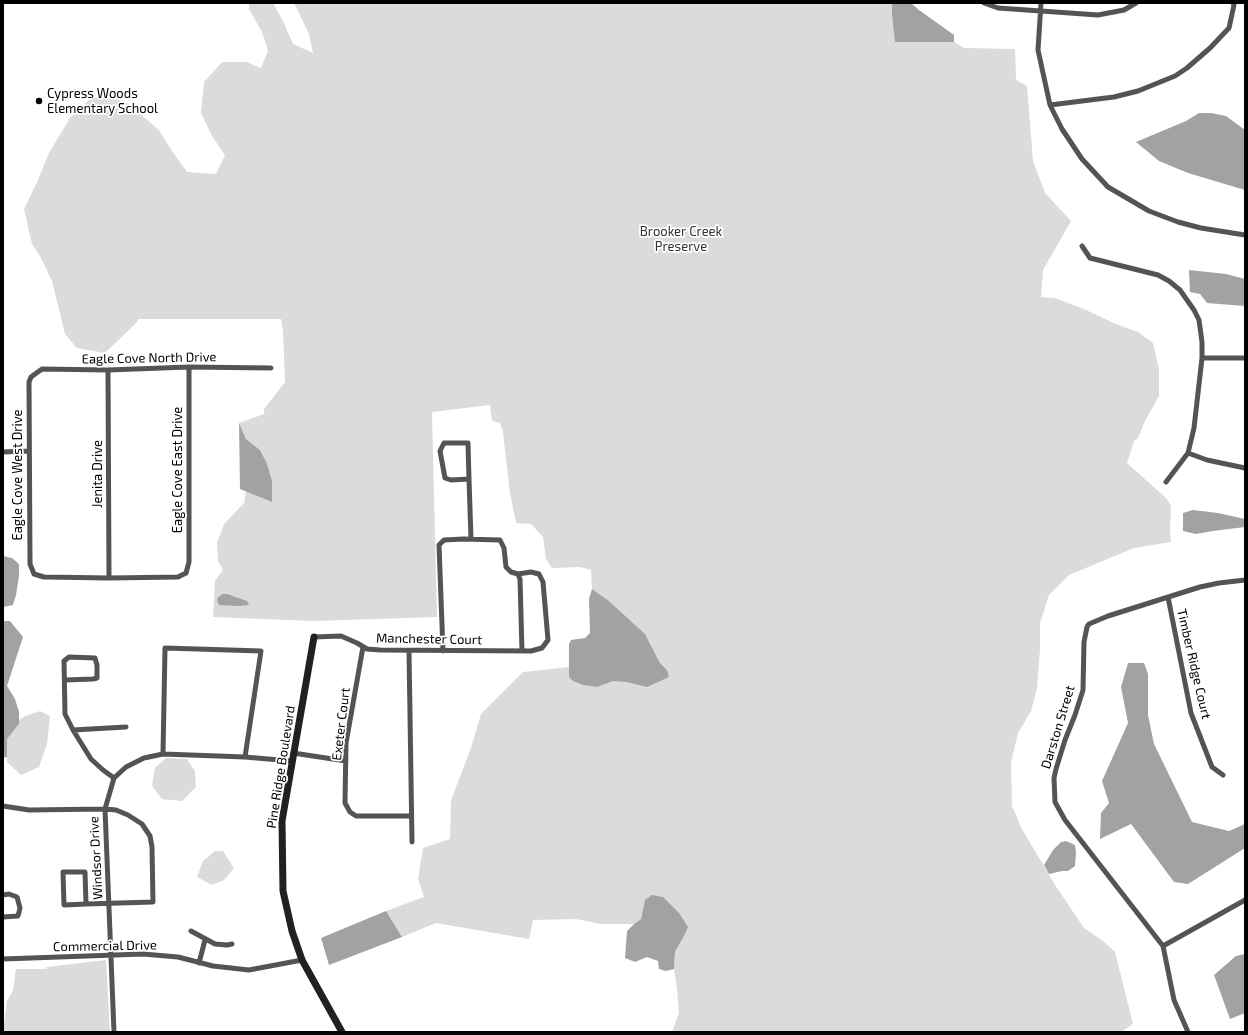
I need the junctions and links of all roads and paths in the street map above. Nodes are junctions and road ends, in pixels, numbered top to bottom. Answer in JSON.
{"nodes":[{"id":1,"x":984,"y":3,"type":"edge"},
{"id":2,"x":1041,"y":3,"type":"edge"},
{"id":3,"x":1136,"y":3,"type":"edge"},
{"id":4,"x":1233,"y":3,"type":"edge"},
{"id":5,"x":1040,"y":11,"type":"junction"},
{"id":6,"x":1050,"y":105,"type":"junction"},
{"id":7,"x":1245,"y":235,"type":"edge"},
{"id":8,"x":1082,"y":246,"type":"dead end"},
{"id":9,"x":1202,"y":358,"type":"junction"},
{"id":10,"x":1245,"y":358,"type":"edge"},
{"id":11,"x":188,"y":367,"type":"junction"},
{"id":12,"x":271,"y":368,"type":"dead end"},
{"id":13,"x":108,"y":370,"type":"junction"},
{"id":14,"x":31,"y":376,"type":"joint"},
{"id":15,"x":29,"y":451,"type":"junction"},
{"id":16,"x":3,"y":452,"type":"edge"},
{"id":17,"x":1188,"y":453,"type":"junction"},
{"id":18,"x":1245,"y":468,"type":"edge"},
{"id":19,"x":469,"y":479,"type":"junction"},
{"id":20,"x":1166,"y":482,"type":"dead end"},
{"id":21,"x":471,"y":539,"type":"junction"},
{"id":22,"x":518,"y":574,"type":"junction"},
{"id":23,"x":109,"y":578,"type":"junction"},
{"id":24,"x":1245,"y":580,"type":"edge"},
{"id":25,"x":1168,"y":597,"type":"junction"},
{"id":26,"x":314,"y":637,"type":"joint"},
{"id":27,"x":363,"y":647,"type":"junction"},
{"id":28,"x":409,"y":650,"type":"junction"},
{"id":29,"x":442,"y":651,"type":"junction"},
{"id":30,"x":522,"y":651,"type":"junction"},
{"id":31,"x":65,"y":680,"type":"junction"},
{"id":32,"x":126,"y":727,"type":"dead end"},
{"id":33,"x":73,"y":730,"type":"junction"},
{"id":34,"x":293,"y":753,"type":"junction"},
{"id":35,"x":163,"y":754,"type":"junction"},
{"id":36,"x":245,"y":757,"type":"junction"},
{"id":37,"x":292,"y":761,"type":"junction"},
{"id":38,"x":346,"y":761,"type":"junction"},
{"id":39,"x":1223,"y":775,"type":"dead end"},
{"id":40,"x":114,"y":778,"type":"junction"},
{"id":41,"x":3,"y":806,"type":"edge"},
{"id":42,"x":105,"y":808,"type":"junction"},
{"id":43,"x":411,"y":816,"type":"junction"},
{"id":44,"x":412,"y":842,"type":"dead end"},
{"id":45,"x":3,"y":895,"type":"edge"},
{"id":46,"x":1245,"y":900,"type":"edge"},
{"id":47,"x":110,"y":903,"type":"junction"},
{"id":48,"x":86,"y":904,"type":"junction"},
{"id":49,"x":3,"y":917,"type":"edge"},
{"id":50,"x":191,"y":931,"type":"dead end"},
{"id":51,"x":205,"y":940,"type":"junction"},
{"id":52,"x":232,"y":944,"type":"dead end"},
{"id":53,"x":1163,"y":946,"type":"junction"},
{"id":54,"x":111,"y":954,"type":"junction"},
{"id":55,"x":3,"y":959,"type":"edge"},
{"id":56,"x":302,"y":960,"type":"junction"},
{"id":57,"x":199,"y":963,"type":"junction"},
{"id":58,"x":114,"y":1032,"type":"edge"},
{"id":59,"x":342,"y":1032,"type":"edge"},
{"id":60,"x":1188,"y":1032,"type":"edge"}],
"edges":[{"from":1,"to":5,"type":"street"},
{"from":2,"to":5,"type":"street"},
{"from":3,"to":5,"type":"street"},
{"from":4,"to":6,"type":"street"},
{"from":5,"to":6,"type":"street"},
{"from":6,"to":7,"type":"street"},
{"from":8,"to":9,"type":"street"},
{"from":9,"to":10,"type":"street"},
{"from":9,"to":17,"type":"street"},
{"from":11,"to":12,"type":"street","name":"Eagle Cove North Drive"},
{"from":11,"to":13,"type":"street","name":"Eagle Cove North Drive"},
{"from":11,"to":23,"type":"street","name":"Eagle Cove East Drive"},
{"from":13,"to":14,"type":"street","name":"Eagle Cove North Drive"},
{"from":13,"to":23,"type":"street","name":"Jenita Drive"},
{"from":14,"to":15,"type":"street","name":"Eagle Cove West Drive"},
{"from":15,"to":16,"type":"street"},
{"from":15,"to":23,"type":"street","name":"Eagle Cove West Drive"},
{"from":17,"to":18,"type":"street"},
{"from":17,"to":20,"type":"street"},
{"from":19,"to":19,"type":"street"},
{"from":19,"to":21,"type":"street"},
{"from":21,"to":22,"type":"street"},
{"from":21,"to":29,"type":"street"},
{"from":22,"to":30,"type":"street"},
{"from":22,"to":30,"type":"street","name":"Manchester Court"},
{"from":24,"to":25,"type":"street","name":"Darston Street"},
{"from":25,"to":39,"type":"street","name":"Timber Ridge Court"},
{"from":25,"to":53,"type":"street","name":"Darston Street"},
{"from":26,"to":27,"type":"street","name":"Manchester Court"},
{"from":26,"to":34,"type":"street","name":"Pine Ridge Boulevard"},
{"from":27,"to":28,"type":"street","name":"Manchester Court"},
{"from":27,"to":38,"type":"street","name":"Exeter Court"},
{"from":28,"to":29,"type":"street","name":"Manchester Court"},
{"from":28,"to":43,"type":"street"},
{"from":29,"to":30,"type":"street","name":"Manchester Court"},
{"from":31,"to":31,"type":"street"},
{"from":31,"to":33,"type":"street"},
{"from":32,"to":33,"type":"street"},
{"from":33,"to":40,"type":"street"},
{"from":34,"to":37,"type":"street","name":"Pine Ridge Boulevard"},
{"from":34,"to":38,"type":"street"},
{"from":35,"to":36,"type":"street"},
{"from":35,"to":36,"type":"street"},
{"from":35,"to":40,"type":"street"},
{"from":36,"to":37,"type":"street"},
{"from":37,"to":56,"type":"street","name":"Pine Ridge Boulevard"},
{"from":38,"to":43,"type":"street","name":"Exeter Court"},
{"from":40,"to":42,"type":"street","name":"Windsor Drive"},
{"from":41,"to":42,"type":"street"},
{"from":42,"to":47,"type":"street","name":"Windsor Drive"},
{"from":42,"to":47,"type":"street"},
{"from":43,"to":44,"type":"street"},
{"from":45,"to":49,"type":"street"},
{"from":46,"to":53,"type":"street"},
{"from":47,"to":48,"type":"street"},
{"from":47,"to":54,"type":"street","name":"Windsor Drive"},
{"from":48,"to":48,"type":"street"},
{"from":50,"to":51,"type":"street"},
{"from":51,"to":52,"type":"street"},
{"from":51,"to":57,"type":"street"},
{"from":53,"to":60,"type":"street","name":"Darston Street"},
{"from":54,"to":55,"type":"street","name":"Commercial Drive"},
{"from":54,"to":57,"type":"street","name":"Commercial Drive"},
{"from":54,"to":58,"type":"street","name":"Windsor Drive"},
{"from":56,"to":57,"type":"street","name":"Commercial Drive"},
{"from":56,"to":59,"type":"street","name":"Pine Ridge Boulevard"}]}
